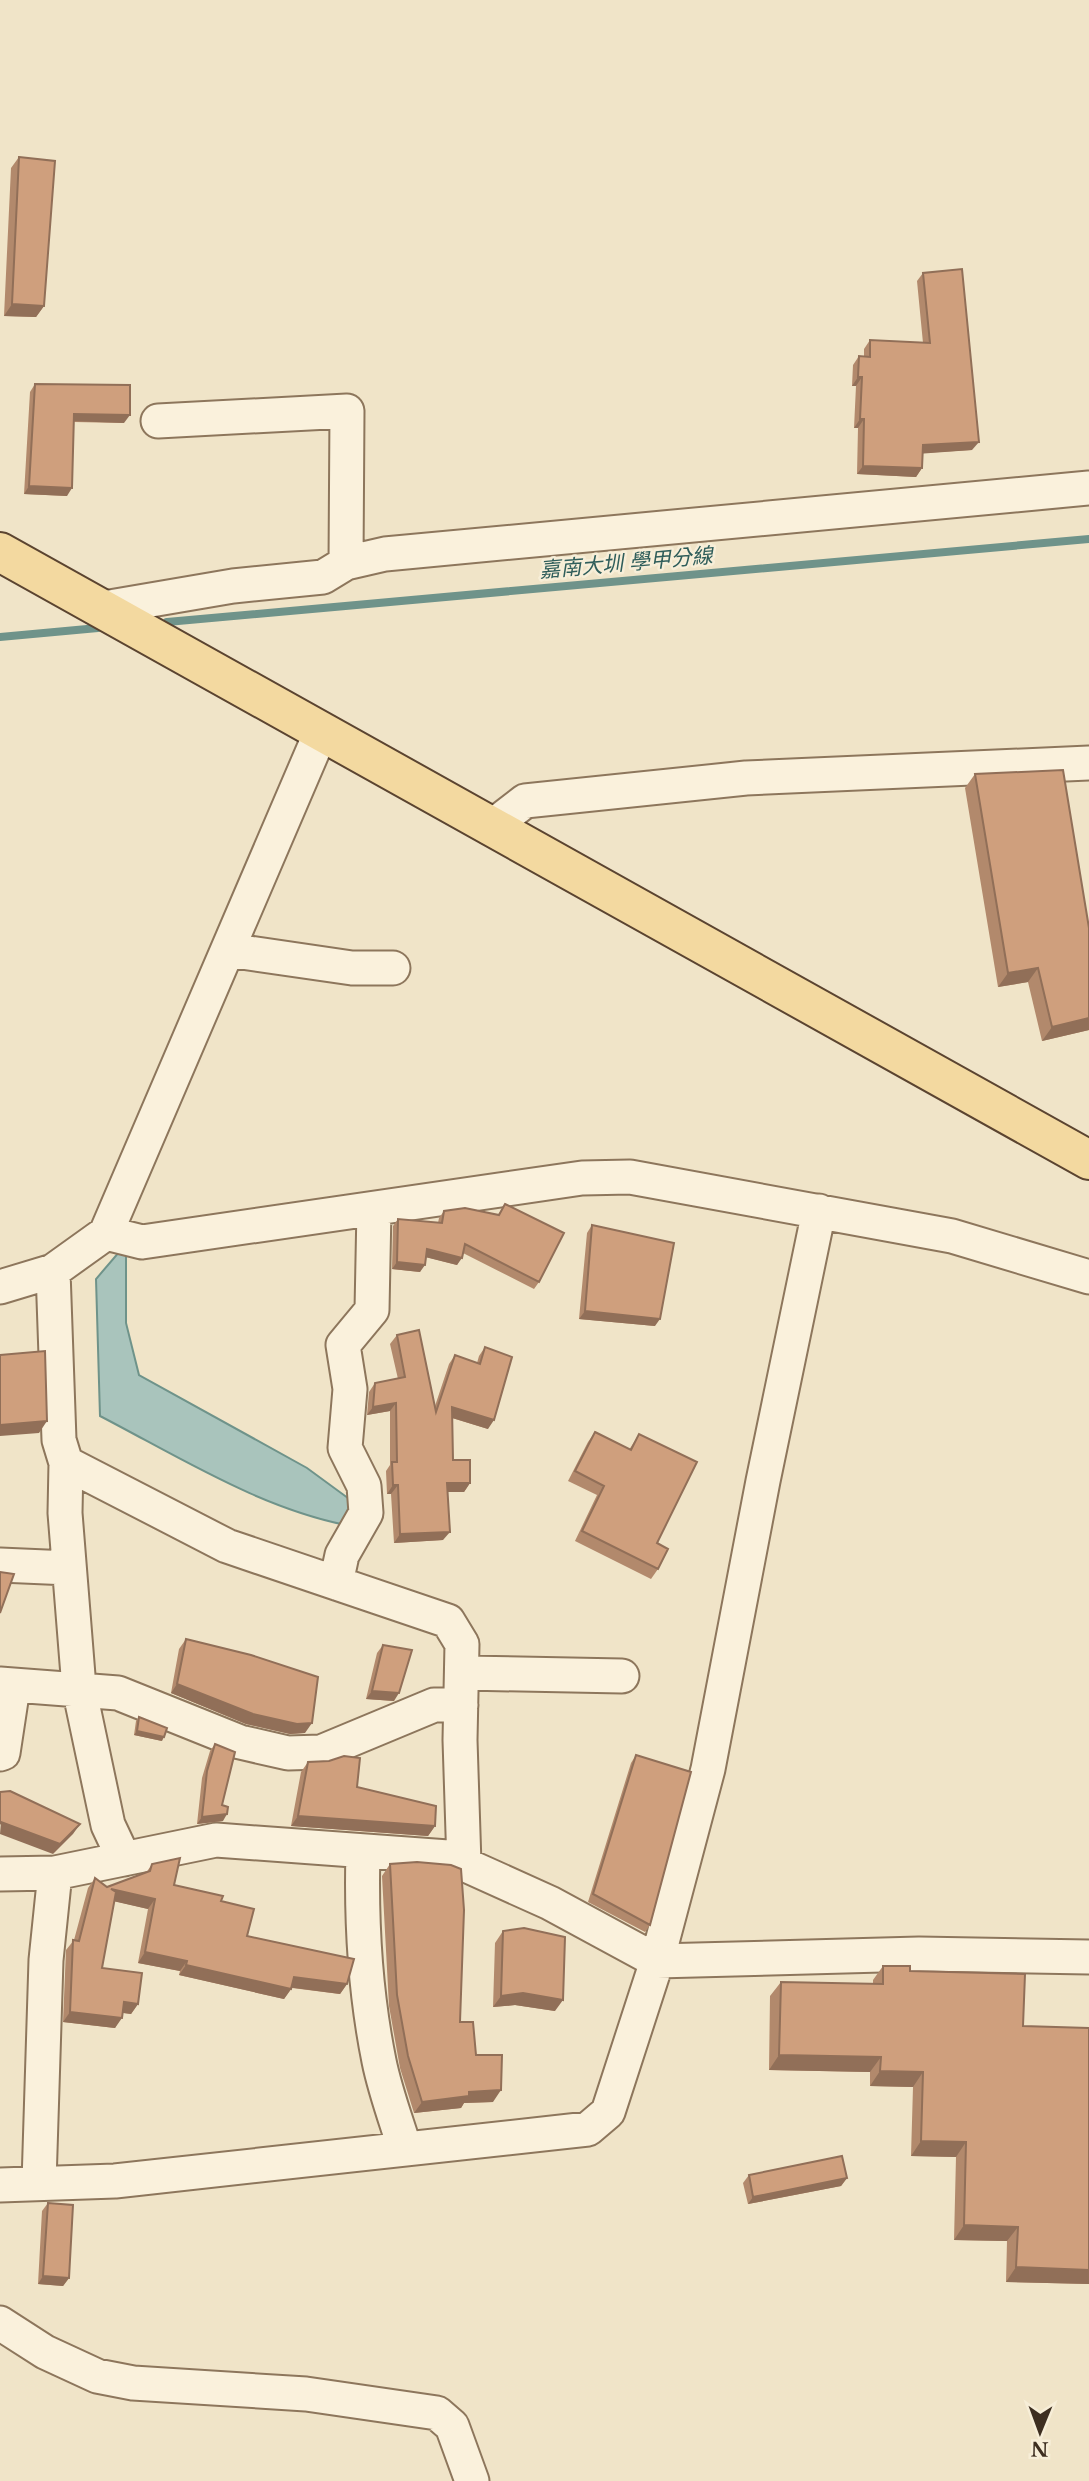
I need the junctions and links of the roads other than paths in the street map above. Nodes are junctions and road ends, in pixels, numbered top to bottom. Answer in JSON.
{"nodes":[{"id":1,"x":158,"y":421,"type":"dead end"},
{"id":2,"x":1089,"y":488,"type":"edge"},
{"id":3,"x":0,"y":552,"type":"edge"},
{"id":4,"x":346,"y":564,"type":"junction"},
{"id":5,"x":104,"y":608,"type":"junction"},
{"id":6,"x":321,"y":732,"type":"junction"},
{"id":7,"x":1089,"y":763,"type":"edge"},
{"id":8,"x":490,"y":828,"type":"junction"},
{"id":9,"x":228,"y":950,"type":"junction"},
{"id":10,"x":393,"y":968,"type":"dead end"},
{"id":11,"x":1089,"y":1160,"type":"edge"},
{"id":12,"x":374,"y":1209,"type":"junction"},
{"id":13,"x":820,"y":1211,"type":"junction"},
{"id":14,"x":106,"y":1233,"type":"junction"},
{"id":15,"x":53,"y":1270,"type":"junction"},
{"id":16,"x":1089,"y":1277,"type":"edge"},
{"id":17,"x":0,"y":1287,"type":"edge"},
{"id":18,"x":66,"y":1463,"type":"junction"},
{"id":19,"x":0,"y":1565,"type":"edge"},
{"id":20,"x":69,"y":1568,"type":"junction"},
{"id":21,"x":336,"y":1583,"type":"junction"},
{"id":22,"x":622,"y":1676,"type":"dead end"},
{"id":23,"x":7,"y":1685,"type":"edge"},
{"id":24,"x":79,"y":1688,"type":"junction"},
{"id":25,"x":462,"y":1689,"type":"junction"},
{"id":26,"x":0,"y":1754,"type":"edge"},
{"id":27,"x":363,"y":1851,"type":"junction"},
{"id":28,"x":124,"y":1859,"type":"junction"},
{"id":29,"x":464,"y":1864,"type":"junction"},
{"id":30,"x":55,"y":1873,"type":"junction"},
{"id":31,"x":0,"y":1874,"type":"edge"},
{"id":32,"x":1089,"y":1957,"type":"edge"},
{"id":33,"x":657,"y":1961,"type":"junction"},
{"id":34,"x":405,"y":2149,"type":"junction"},
{"id":35,"x":39,"y":2183,"type":"junction"},
{"id":36,"x":0,"y":2185,"type":"edge"},
{"id":37,"x":0,"y":2323,"type":"edge"},
{"id":38,"x":472,"y":2481,"type":"edge"}],
"edges":[{"from":1,"to":4,"type":"street"},
{"from":2,"to":4,"type":"street"},
{"from":3,"to":5,"type":"main road"},
{"from":4,"to":5,"type":"street"},
{"from":5,"to":6,"type":"main road"},
{"from":6,"to":8,"type":"main road"},
{"from":6,"to":9,"type":"street"},
{"from":7,"to":8,"type":"street"},
{"from":8,"to":11,"type":"main road"},
{"from":9,"to":10,"type":"street"},
{"from":9,"to":14,"type":"street"},
{"from":12,"to":13,"type":"street"},
{"from":12,"to":14,"type":"street"},
{"from":12,"to":21,"type":"street"},
{"from":13,"to":16,"type":"street"},
{"from":13,"to":33,"type":"street"},
{"from":14,"to":15,"type":"street"},
{"from":15,"to":17,"type":"street"},
{"from":15,"to":18,"type":"street"},
{"from":18,"to":20,"type":"street"},
{"from":18,"to":21,"type":"street"},
{"from":19,"to":20,"type":"street"},
{"from":20,"to":24,"type":"street"},
{"from":21,"to":25,"type":"street"},
{"from":22,"to":25,"type":"street"},
{"from":23,"to":24,"type":"street"},
{"from":23,"to":26,"type":"street"},
{"from":24,"to":25,"type":"street"},
{"from":24,"to":28,"type":"street"},
{"from":25,"to":29,"type":"street"},
{"from":27,"to":28,"type":"street"},
{"from":27,"to":29,"type":"street"},
{"from":27,"to":34,"type":"street"},
{"from":28,"to":30,"type":"street"},
{"from":29,"to":33,"type":"street"},
{"from":30,"to":31,"type":"street"},
{"from":30,"to":35,"type":"street"},
{"from":32,"to":33,"type":"street"},
{"from":33,"to":34,"type":"street"},
{"from":34,"to":35,"type":"street"},
{"from":35,"to":36,"type":"street"},
{"from":37,"to":38,"type":"street"}]}
